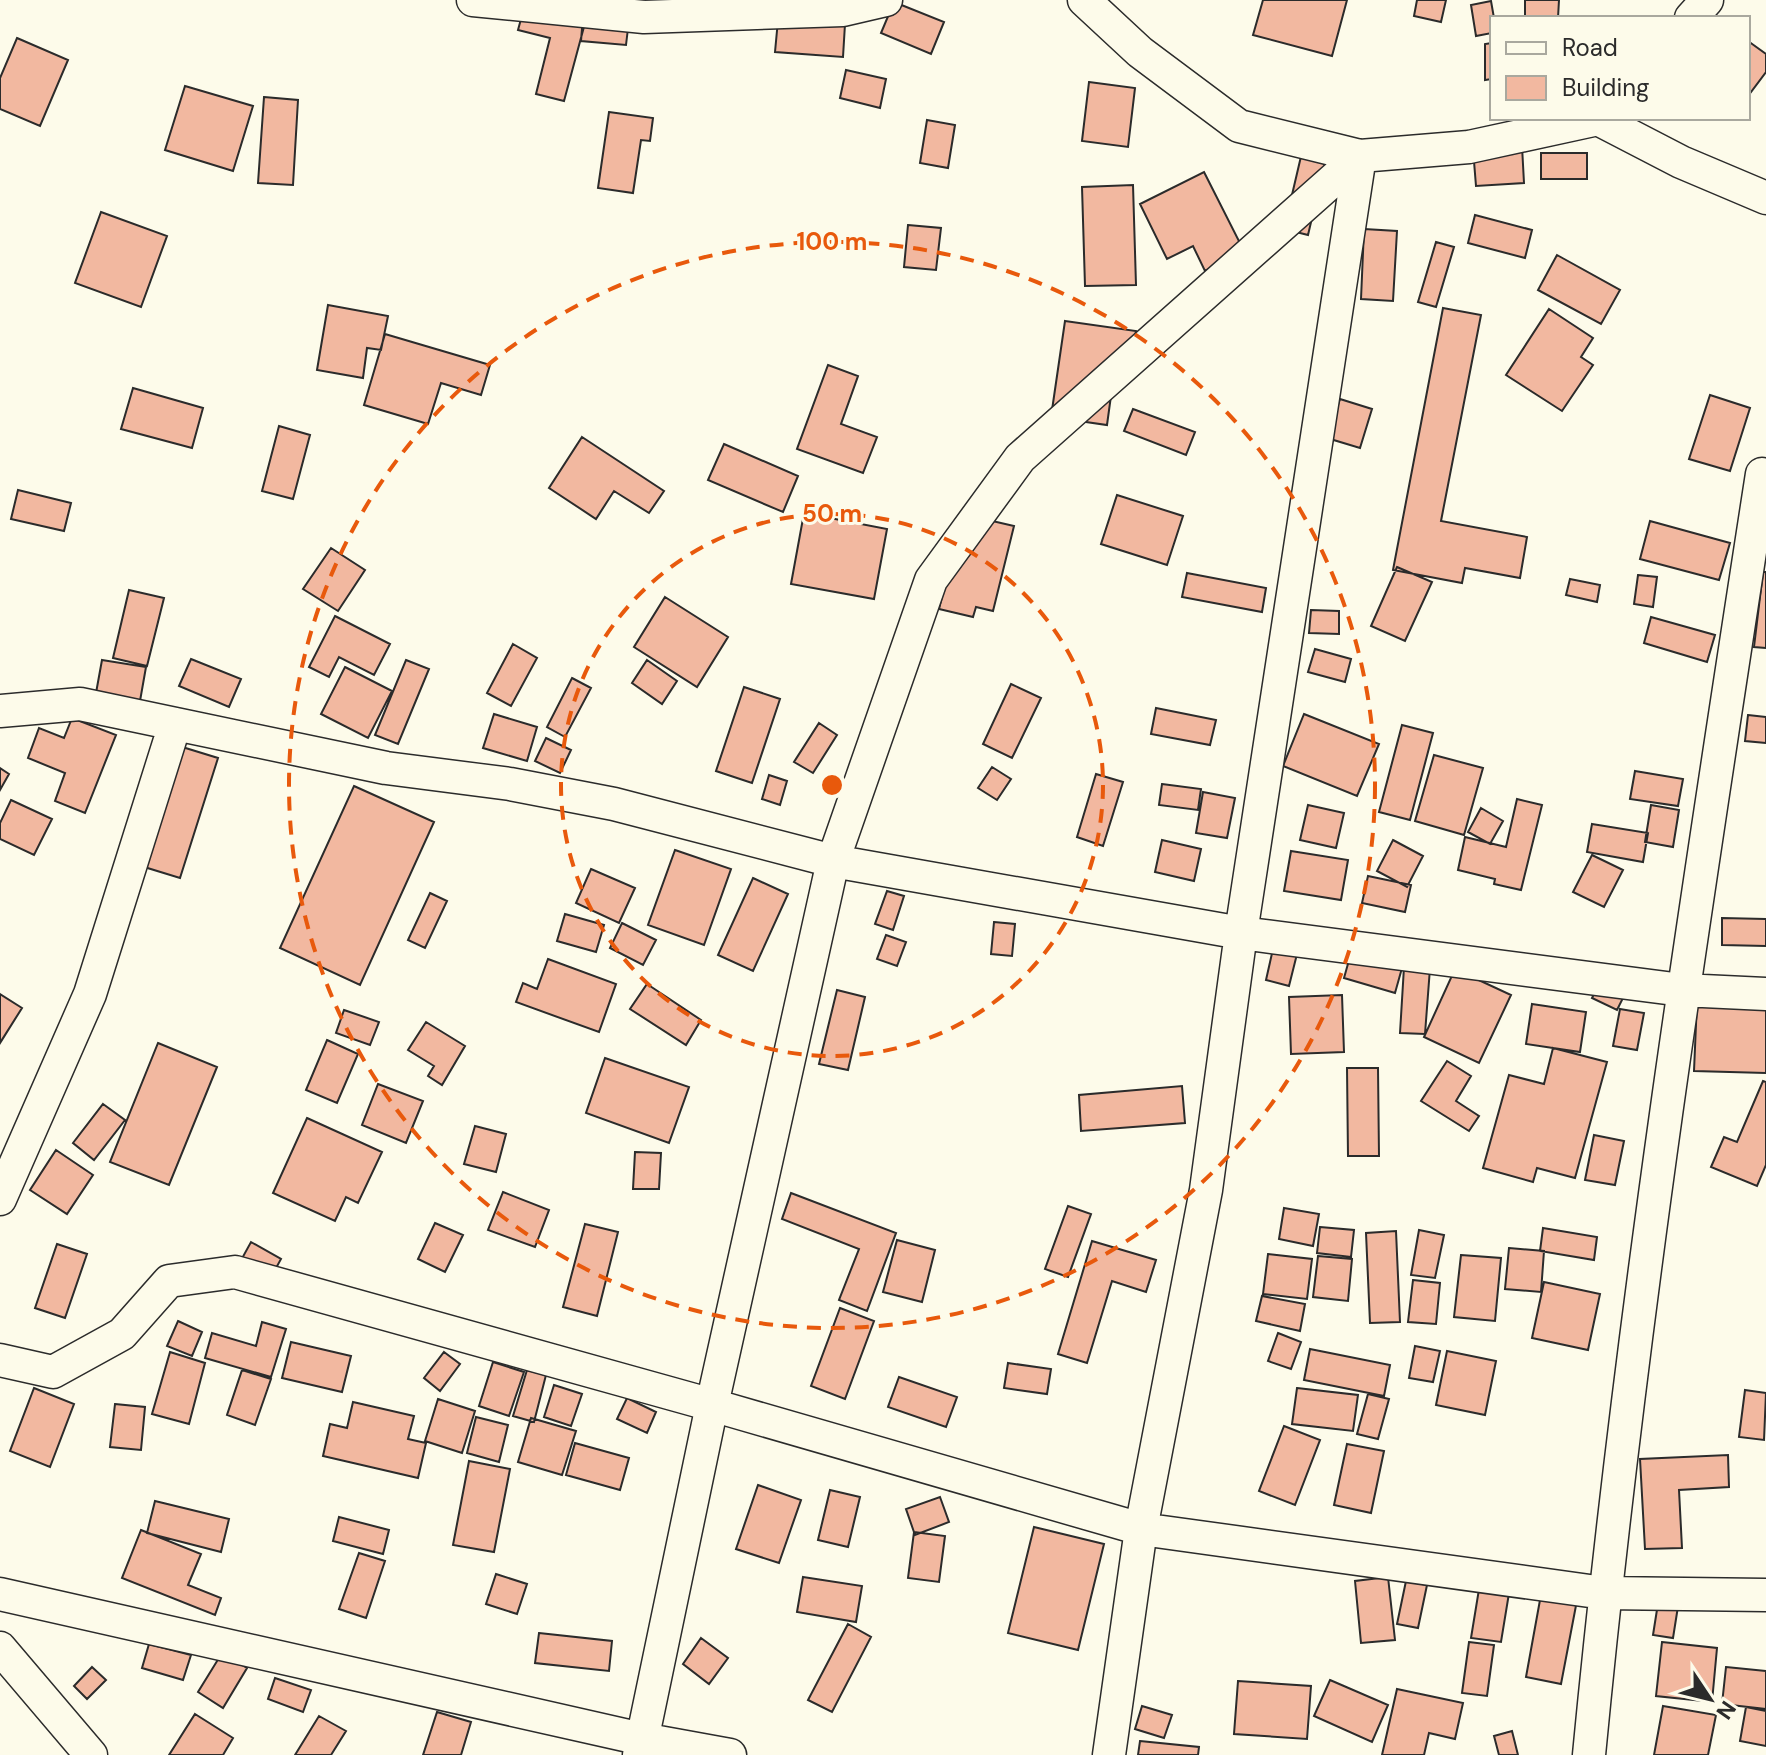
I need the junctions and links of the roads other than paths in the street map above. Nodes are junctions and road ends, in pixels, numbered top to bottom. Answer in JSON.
{"nodes":[{"id":1,"x":473,"y":0,"type":"edge"},
{"id":2,"x":886,"y":0,"type":"edge"},
{"id":3,"x":1084,"y":0,"type":"edge"},
{"id":4,"x":1707,"y":0,"type":"edge"},
{"id":5,"x":1693,"y":16,"type":"edge"},
{"id":6,"x":1594,"y":120,"type":"edge"},
{"id":7,"x":1601,"y":120,"type":"edge"},
{"id":8,"x":1360,"y":156,"type":"junction"},
{"id":9,"x":1766,"y":198,"type":"edge"},
{"id":10,"x":1762,"y":474,"type":"dead end"},
{"id":11,"x":0,"y":711,"type":"edge"},
{"id":12,"x":175,"y":724,"type":"junction"},
{"id":13,"x":833,"y":861,"type":"junction"},
{"id":14,"x":1241,"y":933,"type":"junction"},
{"id":15,"x":1682,"y":990,"type":"junction"},
{"id":16,"x":1766,"y":994,"type":"edge"},
{"id":17,"x":0,"y":1199,"type":"edge"},
{"id":18,"x":0,"y":1360,"type":"edge"},
{"id":19,"x":712,"y":1405,"type":"junction"},
{"id":20,"x":1141,"y":1529,"type":"junction"},
{"id":21,"x":1604,"y":1593,"type":"junction"},
{"id":22,"x":0,"y":1594,"type":"edge"},
{"id":23,"x":1766,"y":1595,"type":"edge"},
{"id":24,"x":0,"y":1648,"type":"edge"},
{"id":25,"x":640,"y":1747,"type":"edge"},
{"id":26,"x":91,"y":1755,"type":"edge"},
{"id":27,"x":730,"y":1755,"type":"edge"},
{"id":28,"x":1109,"y":1755,"type":"edge"},
{"id":29,"x":1589,"y":1755,"type":"edge"}],
"edges":[{"from":1,"to":2,"type":"street"},
{"from":3,"to":8,"type":"street"},
{"from":4,"to":5,"type":"street"},
{"from":6,"to":8,"type":"street"},
{"from":7,"to":9,"type":"street"},
{"from":8,"to":13,"type":"street"},
{"from":8,"to":14,"type":"street"},
{"from":10,"to":15,"type":"street"},
{"from":11,"to":12,"type":"street"},
{"from":12,"to":13,"type":"street"},
{"from":12,"to":17,"type":"street"},
{"from":13,"to":14,"type":"street"},
{"from":13,"to":19,"type":"street"},
{"from":14,"to":15,"type":"street"},
{"from":14,"to":20,"type":"street"},
{"from":15,"to":16,"type":"street"},
{"from":15,"to":21,"type":"street"},
{"from":18,"to":19,"type":"street"},
{"from":19,"to":20,"type":"street"},
{"from":19,"to":25,"type":"street"},
{"from":20,"to":21,"type":"street"},
{"from":20,"to":28,"type":"street"},
{"from":21,"to":23,"type":"street"},
{"from":21,"to":29,"type":"street"},
{"from":22,"to":25,"type":"street"},
{"from":24,"to":26,"type":"street"},
{"from":25,"to":27,"type":"street"}]}
